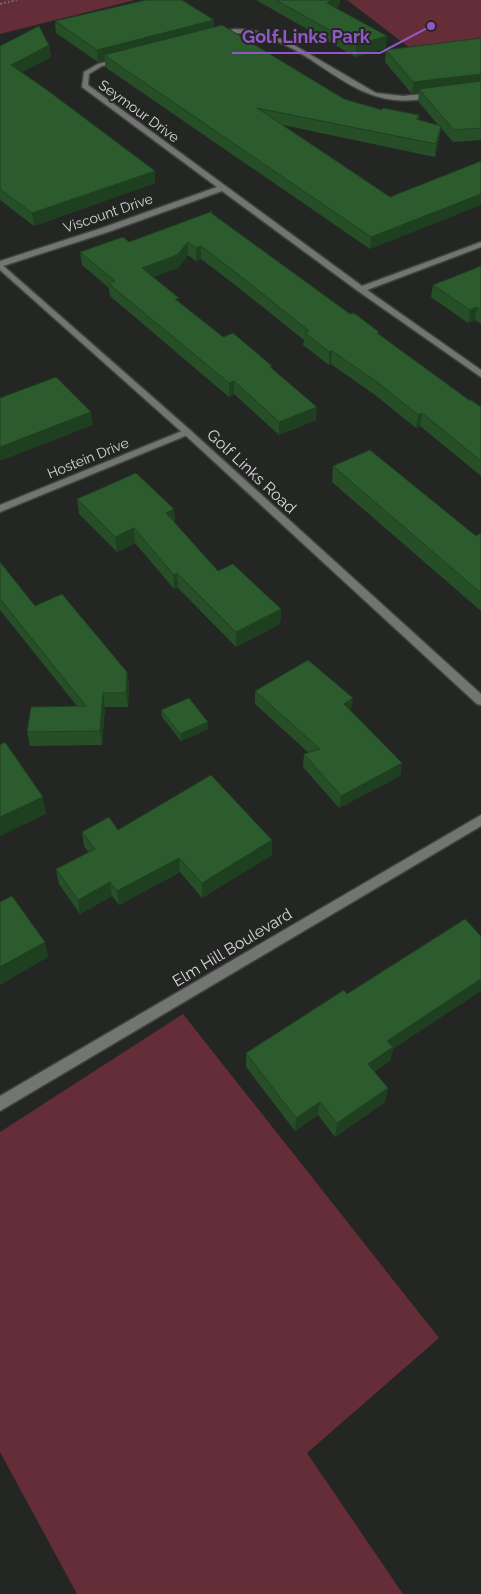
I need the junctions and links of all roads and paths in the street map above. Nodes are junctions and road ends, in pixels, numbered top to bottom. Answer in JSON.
{"nodes":[{"id":1,"x":17,"y":0,"type":"edge"},
{"id":2,"x":0,"y":4,"type":"edge"},
{"id":3,"x":211,"y":36,"type":"edge"},
{"id":4,"x":128,"y":58,"type":"edge"},
{"id":5,"x":442,"y":94,"type":"edge"},
{"id":6,"x":224,"y":187,"type":"junction"},
{"id":7,"x":481,"y":244,"type":"edge"},
{"id":8,"x":0,"y":265,"type":"edge"},
{"id":9,"x":361,"y":289,"type":"junction"},
{"id":10,"x":481,"y":374,"type":"edge"},
{"id":11,"x":187,"y":432,"type":"junction"},
{"id":12,"x":0,"y":509,"type":"edge"},
{"id":13,"x":481,"y":702,"type":"edge"},
{"id":14,"x":481,"y":820,"type":"edge"},
{"id":15,"x":0,"y":1104,"type":"edge"}],
"edges":[{"from":1,"to":2,"type":"path"},
{"from":3,"to":5,"type":"street"},
{"from":4,"to":6,"type":"street","name":"Seymour Drive"},
{"from":6,"to":8,"type":"street","name":"Viscount Drive"},
{"from":6,"to":9,"type":"street","name":"Seymour Drive"},
{"from":7,"to":9,"type":"street"},
{"from":8,"to":11,"type":"street","name":"Golf Links Road"},
{"from":9,"to":10,"type":"street","name":"Seymour Drive"},
{"from":11,"to":12,"type":"street","name":"Hostein Drive"},
{"from":11,"to":13,"type":"street","name":"Golf Links Road"},
{"from":14,"to":15,"type":"street","name":"Elm Hill Boulevard"}]}
